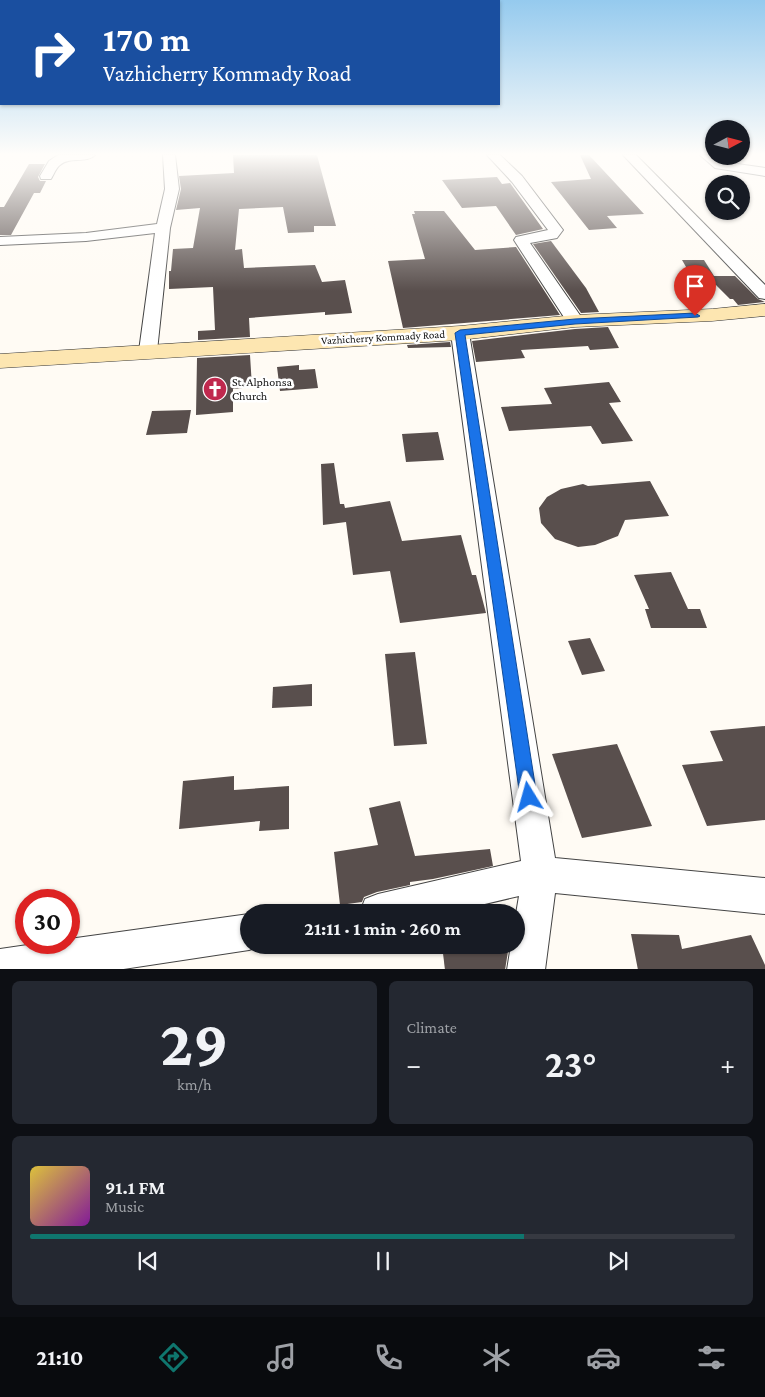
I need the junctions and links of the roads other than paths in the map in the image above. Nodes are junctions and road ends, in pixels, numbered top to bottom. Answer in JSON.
{"nodes":[{"id":1,"x":169,"y":200,"type":"edge"},
{"id":2,"x":533,"y":200,"type":"edge"},
{"id":3,"x":673,"y":200,"type":"edge"},
{"id":4,"x":163,"y":228,"type":"junction"},
{"id":5,"x":0,"y":241,"type":"edge"},
{"id":6,"x":765,"y":294,"type":"edge"},
{"id":7,"x":765,"y":310,"type":"edge"},
{"id":8,"x":575,"y":321,"type":"junction"},
{"id":9,"x":460,"y":333,"type":"junction"},
{"id":10,"x":148,"y":351,"type":"junction"},
{"id":11,"x":0,"y":361,"type":"edge"},
{"id":12,"x":540,"y":874,"type":"junction"},
{"id":13,"x":765,"y":896,"type":"edge"},
{"id":14,"x":412,"y":904,"type":"edge"},
{"id":15,"x":240,"y":933,"type":"edge"},
{"id":16,"x":0,"y":968,"type":"edge"},
{"id":17,"x":526,"y":969,"type":"edge"}],
"edges":[{"from":1,"to":4,"type":"street"},
{"from":2,"to":8,"type":"street"},
{"from":3,"to":6,"type":"street"},
{"from":4,"to":5,"type":"street"},
{"from":4,"to":10,"type":"street"},
{"from":7,"to":8,"type":"main road","name":"Vazhicherry Kommady Road"},
{"from":8,"to":9,"type":"main road","name":"Vazhicherry Kommady Road"},
{"from":9,"to":10,"type":"main road","name":"Vazhicherry Kommady Road"},
{"from":9,"to":12,"type":"street"},
{"from":10,"to":11,"type":"main road","name":"Vazhicherry Kommady Road"},
{"from":12,"to":13,"type":"street"},
{"from":12,"to":14,"type":"street"},
{"from":12,"to":17,"type":"street"},
{"from":15,"to":16,"type":"street"}]}
